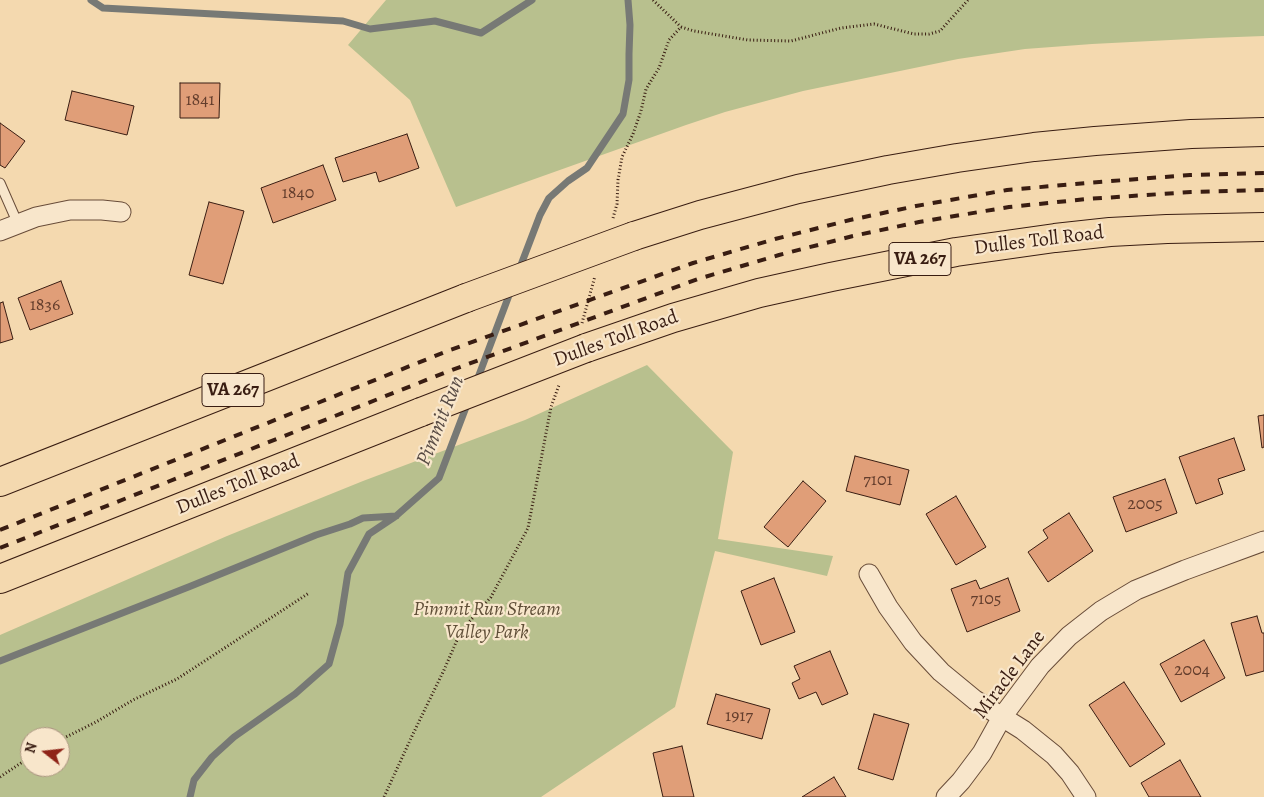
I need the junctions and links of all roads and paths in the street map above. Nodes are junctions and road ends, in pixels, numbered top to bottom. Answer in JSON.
{"nodes":[{"id":1,"x":653,"y":0,"type":"edge"},
{"id":2,"x":681,"y":27,"type":"dead end"},
{"id":3,"x":1264,"y":132,"type":"edge"},
{"id":4,"x":0,"y":183,"type":"edge"},
{"id":5,"x":121,"y":212,"type":"dead end"},
{"id":6,"x":18,"y":224,"type":"junction"},
{"id":7,"x":1264,"y":226,"type":"edge"},
{"id":8,"x":0,"y":231,"type":"edge"},
{"id":9,"x":0,"y":482,"type":"edge"},
{"id":10,"x":1264,"y":541,"type":"edge"},
{"id":11,"x":869,"y":574,"type":"dead end"},
{"id":12,"x":0,"y":579,"type":"edge"},
{"id":13,"x":308,"y":593,"type":"dead end"},
{"id":14,"x":1002,"y":717,"type":"junction"},
{"id":15,"x":70,"y":735,"type":"edge"},
{"id":16,"x":20,"y":764,"type":"edge"},
{"id":17,"x":0,"y":777,"type":"edge"},
{"id":18,"x":946,"y":797,"type":"edge"},
{"id":19,"x":1086,"y":797,"type":"edge"}],
"edges":[{"from":1,"to":2,"type":"path"},
{"from":3,"to":9,"type":"highway","number":"VA 267","bridge":true},
{"from":4,"to":6,"type":"lane"},
{"from":5,"to":6,"type":"street"},
{"from":6,"to":8,"type":"street"},
{"from":7,"to":12,"type":"highway","name":"Dulles Toll Road","number":"VA 267","bridge":true},
{"from":10,"to":14,"type":"street","name":"Miracle Lane"},
{"from":11,"to":14,"type":"street"},
{"from":13,"to":15,"type":"path"},
{"from":14,"to":18,"type":"street","name":"Miracle Lane"},
{"from":14,"to":19,"type":"street"},
{"from":16,"to":17,"type":"path"}]}
